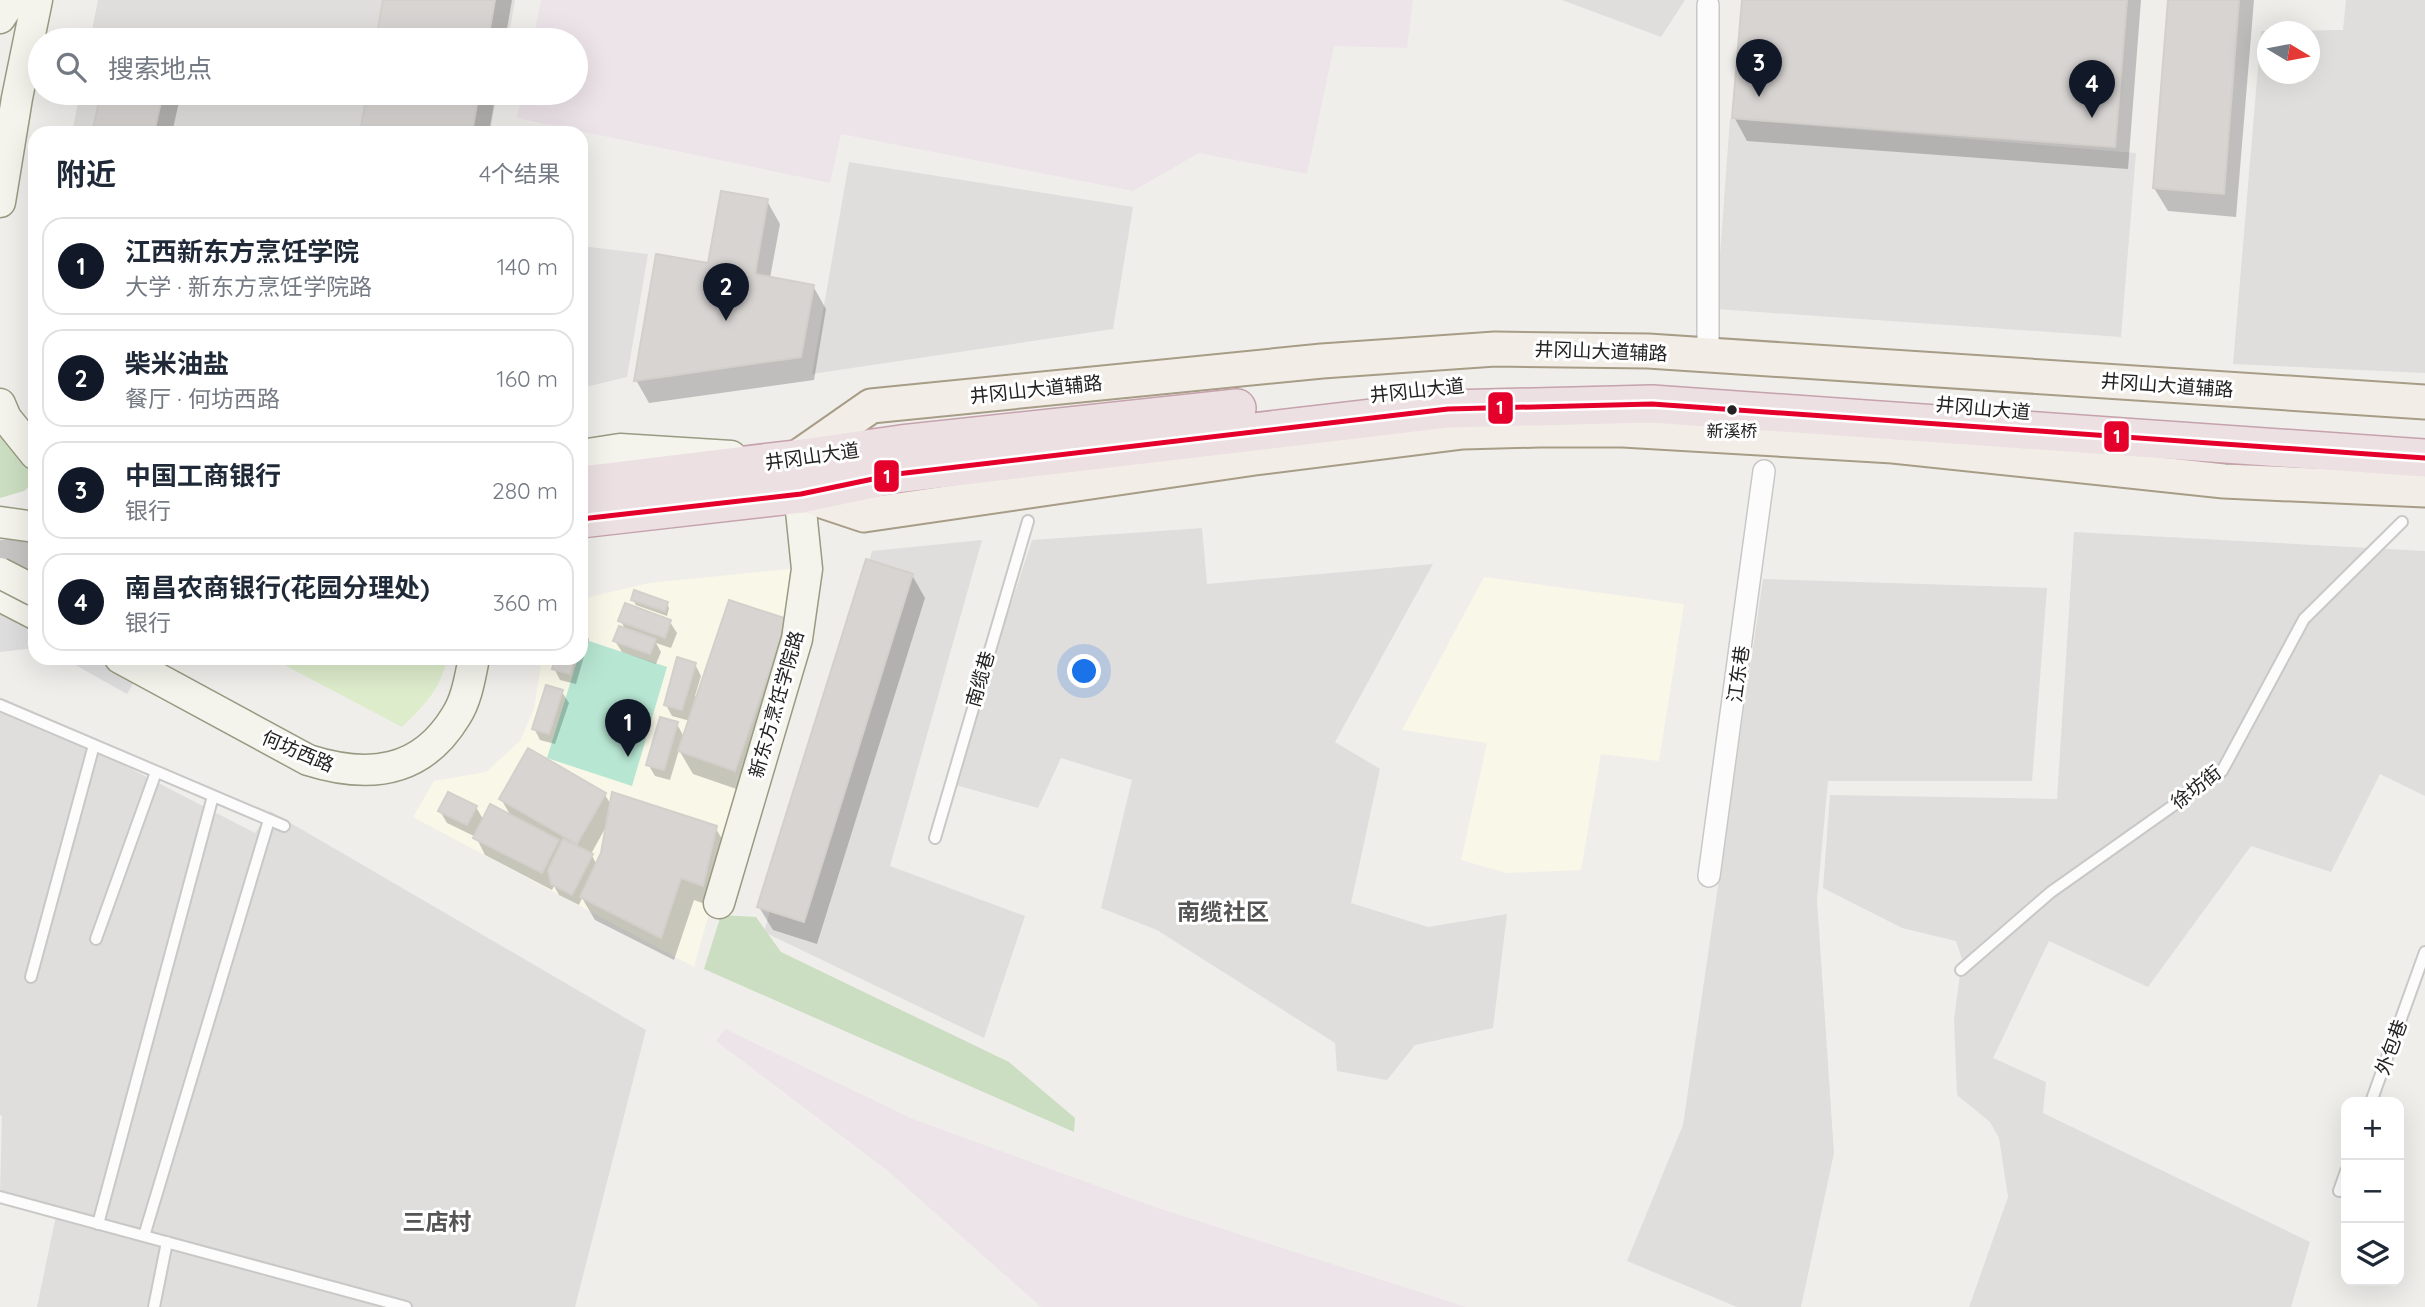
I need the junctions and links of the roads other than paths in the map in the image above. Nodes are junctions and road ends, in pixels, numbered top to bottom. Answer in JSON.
{"nodes":[{"id":1,"x":12,"y":0,"type":"edge"},
{"id":2,"x":37,"y":0,"type":"edge"},
{"id":3,"x":1708,"y":5,"type":"dead end"},
{"id":4,"x":0,"y":18,"type":"edge"},
{"id":5,"x":31,"y":28,"type":"edge"},
{"id":6,"x":28,"y":44,"type":"edge"},
{"id":7,"x":0,"y":202,"type":"edge"},
{"id":8,"x":1708,"y":355,"type":"junction"},
{"id":9,"x":2425,"y":402,"type":"edge"},
{"id":10,"x":0,"y":404,"type":"edge"},
{"id":11,"x":2425,"y":439,"type":"edge"},
{"id":12,"x":28,"y":445,"type":"edge"},
{"id":13,"x":588,"y":454,"type":"edge"},
{"id":14,"x":2425,"y":458,"type":"edge"},
{"id":15,"x":1765,"y":471,"type":"dead end"},
{"id":16,"x":798,"y":477,"type":"junction"},
{"id":17,"x":588,"y":485,"type":"edge"},
{"id":18,"x":2425,"y":490,"type":"edge"},
{"id":19,"x":650,"y":513,"type":"junction"},
{"id":20,"x":588,"y":518,"type":"edge"},
{"id":21,"x":1028,"y":521,"type":"dead end"},
{"id":22,"x":0,"y":522,"type":"edge"},
{"id":23,"x":2402,"y":522,"type":"dead end"},
{"id":24,"x":28,"y":526,"type":"edge"},
{"id":25,"x":588,"y":534,"type":"edge"},
{"id":26,"x":0,"y":573,"type":"edge"},
{"id":27,"x":28,"y":587,"type":"edge"},
{"id":28,"x":0,"y":596,"type":"edge"},
{"id":29,"x":28,"y":610,"type":"edge"},
{"id":30,"x":133,"y":665,"type":"edge"},
{"id":31,"x":171,"y":665,"type":"edge"},
{"id":32,"x":455,"y":665,"type":"edge"},
{"id":33,"x":473,"y":665,"type":"edge"},
{"id":34,"x":0,"y":705,"type":"edge"},
{"id":35,"x":420,"y":744,"type":"junction"},
{"id":36,"x":94,"y":745,"type":"junction"},
{"id":37,"x":374,"y":762,"type":"junction"},
{"id":38,"x":156,"y":772,"type":"junction"},
{"id":39,"x":213,"y":796,"type":"junction"},
{"id":40,"x":269,"y":820,"type":"junction"},
{"id":41,"x":284,"y":826,"type":"dead end"},
{"id":42,"x":934,"y":838,"type":"dead end"},
{"id":43,"x":1709,"y":876,"type":"dead end"},
{"id":44,"x":719,"y":903,"type":"dead end"},
{"id":45,"x":96,"y":939,"type":"dead end"},
{"id":46,"x":2425,"y":952,"type":"edge"},
{"id":47,"x":1961,"y":970,"type":"dead end"},
{"id":48,"x":31,"y":977,"type":"dead end"},
{"id":49,"x":2373,"y":1097,"type":"edge"},
{"id":50,"x":2341,"y":1185,"type":"edge"},
{"id":51,"x":2339,"y":1191,"type":"dead end"},
{"id":52,"x":0,"y":1197,"type":"edge"},
{"id":53,"x":98,"y":1224,"type":"junction"},
{"id":54,"x":144,"y":1236,"type":"junction"},
{"id":55,"x":167,"y":1242,"type":"junction"},
{"id":56,"x":154,"y":1307,"type":"edge"},
{"id":57,"x":406,"y":1307,"type":"edge"}],
"edges":[{"from":1,"to":4,"type":"main road"},
{"from":2,"to":5,"type":"main road"},
{"from":3,"to":8,"type":"street"},
{"from":6,"to":7,"type":"main road"},
{"from":8,"to":9,"type":"main road","name":"井冈山大道辅路"},
{"from":8,"to":16,"type":"main road","name":"井冈山大道辅路"},
{"from":10,"to":12,"type":"main road"},
{"from":11,"to":16,"type":"highway","name":"井冈山大道"},
{"from":13,"to":16,"type":"main road"},
{"from":14,"to":16,"type":"highway","name":"井冈山大道"},
{"from":15,"to":43,"type":"street","name":"江东巷"},
{"from":16,"to":17,"type":"highway","name":"井冈山大道"},
{"from":16,"to":18,"type":"main road"},
{"from":16,"to":19,"type":"highway","name":"井冈山大道"},
{"from":16,"to":44,"type":"main road","name":"新东方烹饪学院路"},
{"from":19,"to":20,"type":"highway","name":"井冈山大道"},
{"from":19,"to":25,"type":"main road"},
{"from":21,"to":42,"type":"lane","name":"南缆巷"},
{"from":22,"to":24,"type":"main road"},
{"from":23,"to":47,"type":"lane","name":"徐坊街"},
{"from":26,"to":27,"type":"main road","bridge":true},
{"from":28,"to":29,"type":"main road"},
{"from":30,"to":37,"type":"main road","name":"何坊西路"},
{"from":31,"to":37,"type":"main road","name":"何坊西路"},
{"from":32,"to":35,"type":"main road","name":"何坊西路"},
{"from":33,"to":35,"type":"main road","name":"何坊西路"},
{"from":34,"to":36,"type":"lane"},
{"from":35,"to":37,"type":"main road","name":"何坊西路"},
{"from":36,"to":38,"type":"lane"},
{"from":36,"to":48,"type":"lane"},
{"from":38,"to":39,"type":"lane"},
{"from":38,"to":45,"type":"lane"},
{"from":39,"to":40,"type":"lane"},
{"from":39,"to":53,"type":"lane"},
{"from":40,"to":41,"type":"lane"},
{"from":40,"to":54,"type":"lane"},
{"from":46,"to":49,"type":"lane","name":"外包巷"},
{"from":50,"to":51,"type":"lane"},
{"from":52,"to":53,"type":"lane"},
{"from":53,"to":54,"type":"lane"},
{"from":54,"to":55,"type":"lane"},
{"from":55,"to":56,"type":"lane"},
{"from":55,"to":57,"type":"lane"}]}
